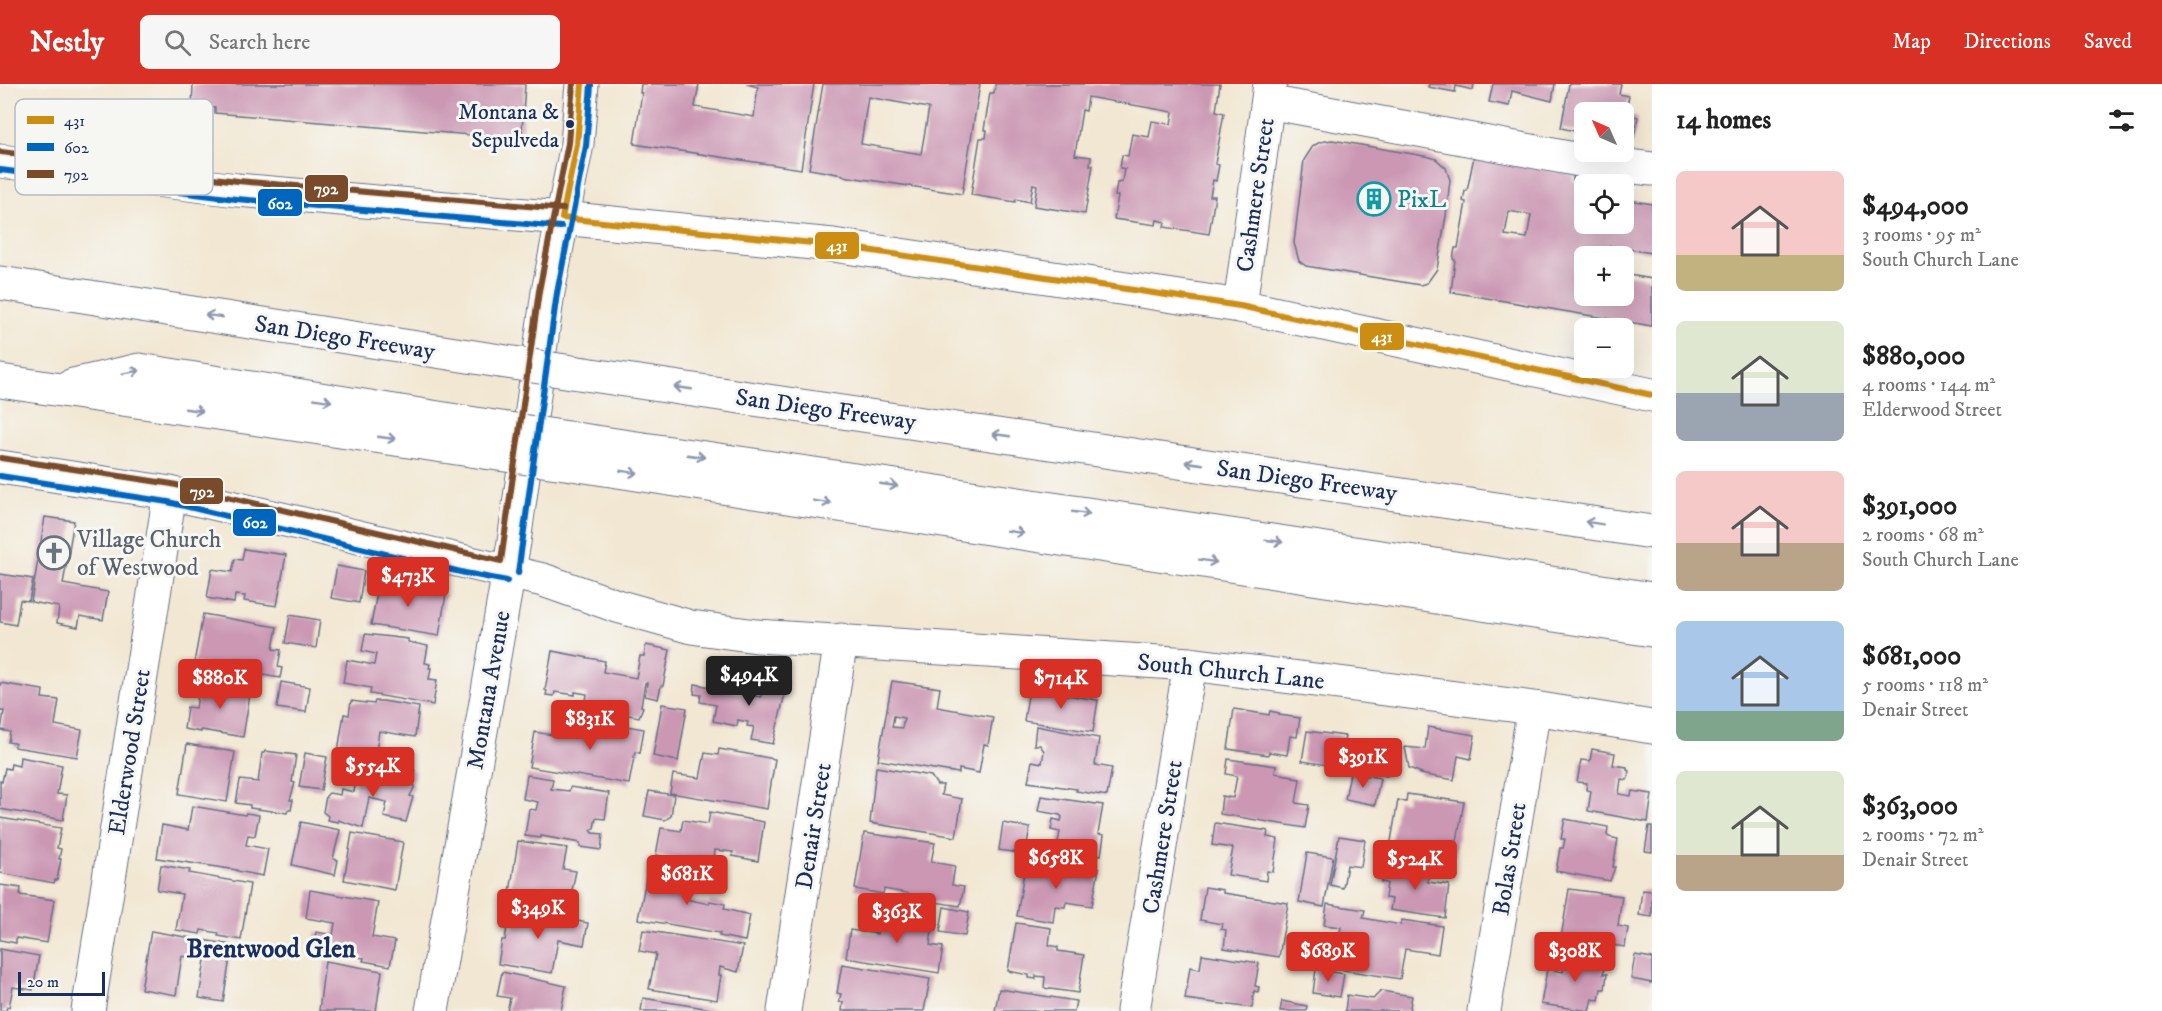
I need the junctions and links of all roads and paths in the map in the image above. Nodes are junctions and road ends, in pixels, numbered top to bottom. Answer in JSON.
{"nodes":[{"id":1,"x":582,"y":84,"type":"edge"},
{"id":2,"x":1269,"y":93,"type":"edge"},
{"id":3,"x":0,"y":160,"type":"edge"},
{"id":4,"x":15,"y":162,"type":"edge"},
{"id":5,"x":1652,"y":169,"type":"edge"},
{"id":6,"x":213,"y":187,"type":"edge"},
{"id":7,"x":562,"y":218,"type":"junction"},
{"id":8,"x":0,"y":283,"type":"edge"},
{"id":9,"x":1240,"y":306,"type":"junction"},
{"id":10,"x":0,"y":381,"type":"edge"},
{"id":11,"x":1650,"y":390,"type":"edge"},
{"id":12,"x":573,"y":451,"type":"junction"},
{"id":13,"x":0,"y":467,"type":"edge"},
{"id":14,"x":170,"y":493,"type":"junction"},
{"id":15,"x":1652,"y":532,"type":"edge"},
{"id":16,"x":509,"y":572,"type":"junction"},
{"id":17,"x":1652,"y":599,"type":"edge"},
{"id":18,"x":1652,"y":630,"type":"edge"},
{"id":19,"x":841,"y":640,"type":"junction"},
{"id":20,"x":1190,"y":664,"type":"junction"},
{"id":21,"x":1534,"y":708,"type":"junction"},
{"id":22,"x":1652,"y":727,"type":"edge"},
{"id":23,"x":88,"y":1011,"type":"edge"},
{"id":24,"x":432,"y":1011,"type":"edge"},
{"id":25,"x":784,"y":1011,"type":"edge"},
{"id":26,"x":1133,"y":1011,"type":"edge"},
{"id":27,"x":1484,"y":1011,"type":"edge"}],
"edges":[{"from":1,"to":7,"type":"main road","name":"Montana Avenue"},
{"from":2,"to":5,"type":"main road"},
{"from":2,"to":9,"type":"main road","name":"Cashmere Street"},
{"from":3,"to":4,"type":"main road"},
{"from":6,"to":7,"type":"main road"},
{"from":7,"to":9,"type":"main road"},
{"from":7,"to":16,"type":"main road","name":"Montana Avenue"},
{"from":15,"to":8,"type":"main road","name":"San Diego Freeway","one_way":true,"bridge":true},
{"from":9,"to":11,"type":"main road"},
{"from":10,"to":12,"type":"main road","one_way":true,"bridge":true},
{"from":12,"to":17,"type":"main road","one_way":true},
{"from":12,"to":18,"type":"main road","one_way":true},
{"from":13,"to":14,"type":"main road","name":"South Church Lane"},
{"from":14,"to":16,"type":"main road","name":"South Church Lane"},
{"from":14,"to":23,"type":"main road","name":"Elderwood Street"},
{"from":16,"to":19,"type":"main road","name":"South Church Lane"},
{"from":16,"to":24,"type":"main road","name":"Montana Avenue"},
{"from":19,"to":20,"type":"main road","name":"South Church Lane"},
{"from":19,"to":25,"type":"main road","name":"Denair Street"},
{"from":20,"to":21,"type":"main road","name":"South Church Lane"},
{"from":20,"to":26,"type":"main road","name":"Cashmere Street"},
{"from":21,"to":22,"type":"main road","name":"South Church Lane"},
{"from":21,"to":27,"type":"main road","name":"Bolas Street"}]}
